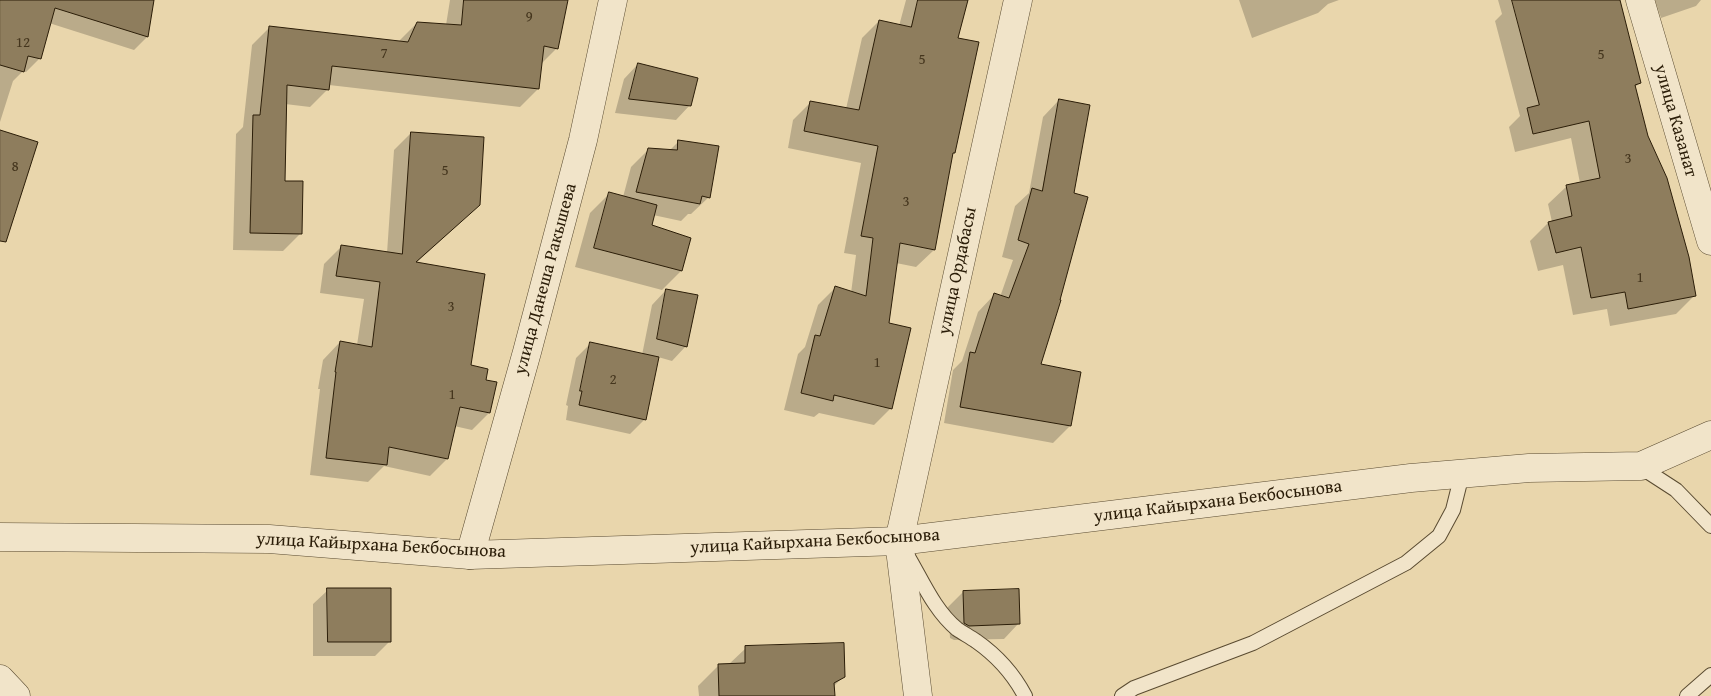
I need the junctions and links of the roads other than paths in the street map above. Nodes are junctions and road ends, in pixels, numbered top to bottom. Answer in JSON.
{"nodes":[{"id":1,"x":613,"y":0,"type":"edge"},
{"id":2,"x":1018,"y":0,"type":"edge"},
{"id":3,"x":1640,"y":0,"type":"edge"},
{"id":4,"x":1711,"y":241,"type":"edge"},
{"id":5,"x":1711,"y":436,"type":"edge"},
{"id":6,"x":1639,"y":466,"type":"junction"},
{"id":7,"x":1462,"y":474,"type":"junction"},
{"id":8,"x":1711,"y":526,"type":"edge"},
{"id":9,"x":0,"y":537,"type":"edge"},
{"id":10,"x":899,"y":541,"type":"junction"},
{"id":11,"x":470,"y":554,"type":"junction"},
{"id":12,"x":1711,"y":675,"type":"edge"},
{"id":13,"x":0,"y":679,"type":"edge"},
{"id":14,"x":16,"y":696,"type":"edge"},
{"id":15,"x":918,"y":696,"type":"edge"},
{"id":16,"x":1025,"y":696,"type":"edge"},
{"id":17,"x":1122,"y":696,"type":"edge"},
{"id":18,"x":1687,"y":696,"type":"edge"}],
"edges":[{"from":1,"to":11,"type":"street","name":"улица Данеша Ракышева"},
{"from":2,"to":10,"type":"street","name":"улица Ордабасы"},
{"from":3,"to":4,"type":"street","name":"улица Казанат"},
{"from":5,"to":6,"type":"street","name":"улица Кайырхана Бекбосынова"},
{"from":6,"to":7,"type":"street","name":"улица Кайырхана Бекбосынова"},
{"from":6,"to":8,"type":"lane"},
{"from":7,"to":10,"type":"street","name":"улица Кайырхана Бекбосынова"},
{"from":7,"to":17,"type":"lane"},
{"from":9,"to":11,"type":"street","name":"улица Кайырхана Бекбосынова"},
{"from":10,"to":11,"type":"street","name":"улица Кайырхана Бекбосынова"},
{"from":10,"to":15,"type":"street","name":"улица Ордабасы"},
{"from":10,"to":16,"type":"lane"},
{"from":12,"to":18,"type":"lane"},
{"from":13,"to":14,"type":"street"}]}
